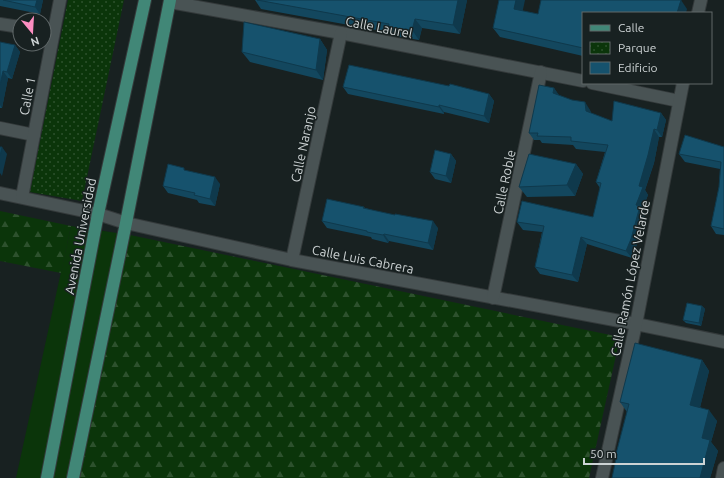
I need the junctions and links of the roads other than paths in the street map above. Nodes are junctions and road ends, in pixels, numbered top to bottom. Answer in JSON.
{"nodes":[{"id":1,"x":60,"y":0,"type":"edge"},
{"id":2,"x":145,"y":0,"type":"edge"},
{"id":3,"x":701,"y":0,"type":"edge"},
{"id":4,"x":170,"y":1,"type":"edge"},
{"id":5,"x":698,"y":12,"type":"edge"},
{"id":6,"x":52,"y":23,"type":"edge"},
{"id":7,"x":0,"y":24,"type":"edge"},
{"id":8,"x":12,"y":26,"type":"edge"},
{"id":9,"x":341,"y":33,"type":"junction"},
{"id":10,"x":46,"y":52,"type":"edge"},
{"id":11,"x":542,"y":72,"type":"junction"},
{"id":12,"x":582,"y":81,"type":"edge"},
{"id":13,"x":597,"y":84,"type":"edge"},
{"id":14,"x":683,"y":84,"type":"edge"},
{"id":15,"x":679,"y":101,"type":"junction"},
{"id":16,"x":0,"y":128,"type":"edge"},
{"id":17,"x":34,"y":135,"type":"junction"},
{"id":18,"x":0,"y":193,"type":"edge"},
{"id":19,"x":22,"y":197,"type":"junction"},
{"id":20,"x":98,"y":214,"type":"junction"},
{"id":21,"x":126,"y":223,"type":"junction"},
{"id":22,"x":292,"y":260,"type":"junction"},
{"id":23,"x":494,"y":298,"type":"junction"},
{"id":24,"x":636,"y":324,"type":"junction"},
{"id":25,"x":724,"y":342,"type":"edge"},
{"id":26,"x":724,"y":468,"type":"edge"},
{"id":27,"x":47,"y":478,"type":"edge"},
{"id":28,"x":73,"y":478,"type":"edge"},
{"id":29,"x":602,"y":478,"type":"edge"},
{"id":30,"x":722,"y":478,"type":"edge"}],
"edges":[{"from":1,"to":6,"type":"street","name":"Calle 1"},
{"from":2,"to":20,"type":"main road","name":"Avenida Universidad"},
{"from":3,"to":5,"type":"street"},
{"from":4,"to":9,"type":"street","name":"Calle Laurel"},
{"from":4,"to":21,"type":"main road"},
{"from":7,"to":8,"type":"street"},
{"from":9,"to":11,"type":"street","name":"Calle Laurel"},
{"from":9,"to":22,"type":"street","name":"Calle Naranjo"},
{"from":10,"to":17,"type":"street","name":"Calle 1"},
{"from":11,"to":12,"type":"street","name":"Calle Laurel"},
{"from":11,"to":23,"type":"street","name":"Calle Roble"},
{"from":13,"to":15,"type":"street"},
{"from":14,"to":15,"type":"street","name":"Calle Ramón López Velarde"},
{"from":15,"to":24,"type":"street","name":"Calle Ramón López Velarde"},
{"from":16,"to":17,"type":"street"},
{"from":17,"to":19,"type":"street","name":"Calle 1"},
{"from":18,"to":19,"type":"street","name":"Calle Luis Cabrera"},
{"from":19,"to":20,"type":"street","name":"Calle Luis Cabrera"},
{"from":20,"to":21,"type":"street","name":"Calle Luis Cabrera"},
{"from":20,"to":27,"type":"main road","name":"Avenida Universidad"},
{"from":21,"to":22,"type":"street","name":"Calle Luis Cabrera"},
{"from":21,"to":28,"type":"main road"},
{"from":22,"to":23,"type":"street","name":"Calle Luis Cabrera"},
{"from":23,"to":24,"type":"street","name":"Calle Luis Cabrera"},
{"from":24,"to":25,"type":"street","name":"Calle Luis Cabrera"},
{"from":24,"to":29,"type":"street","name":"Calle Ramón López Velarde"},
{"from":26,"to":30,"type":"street"}]}
